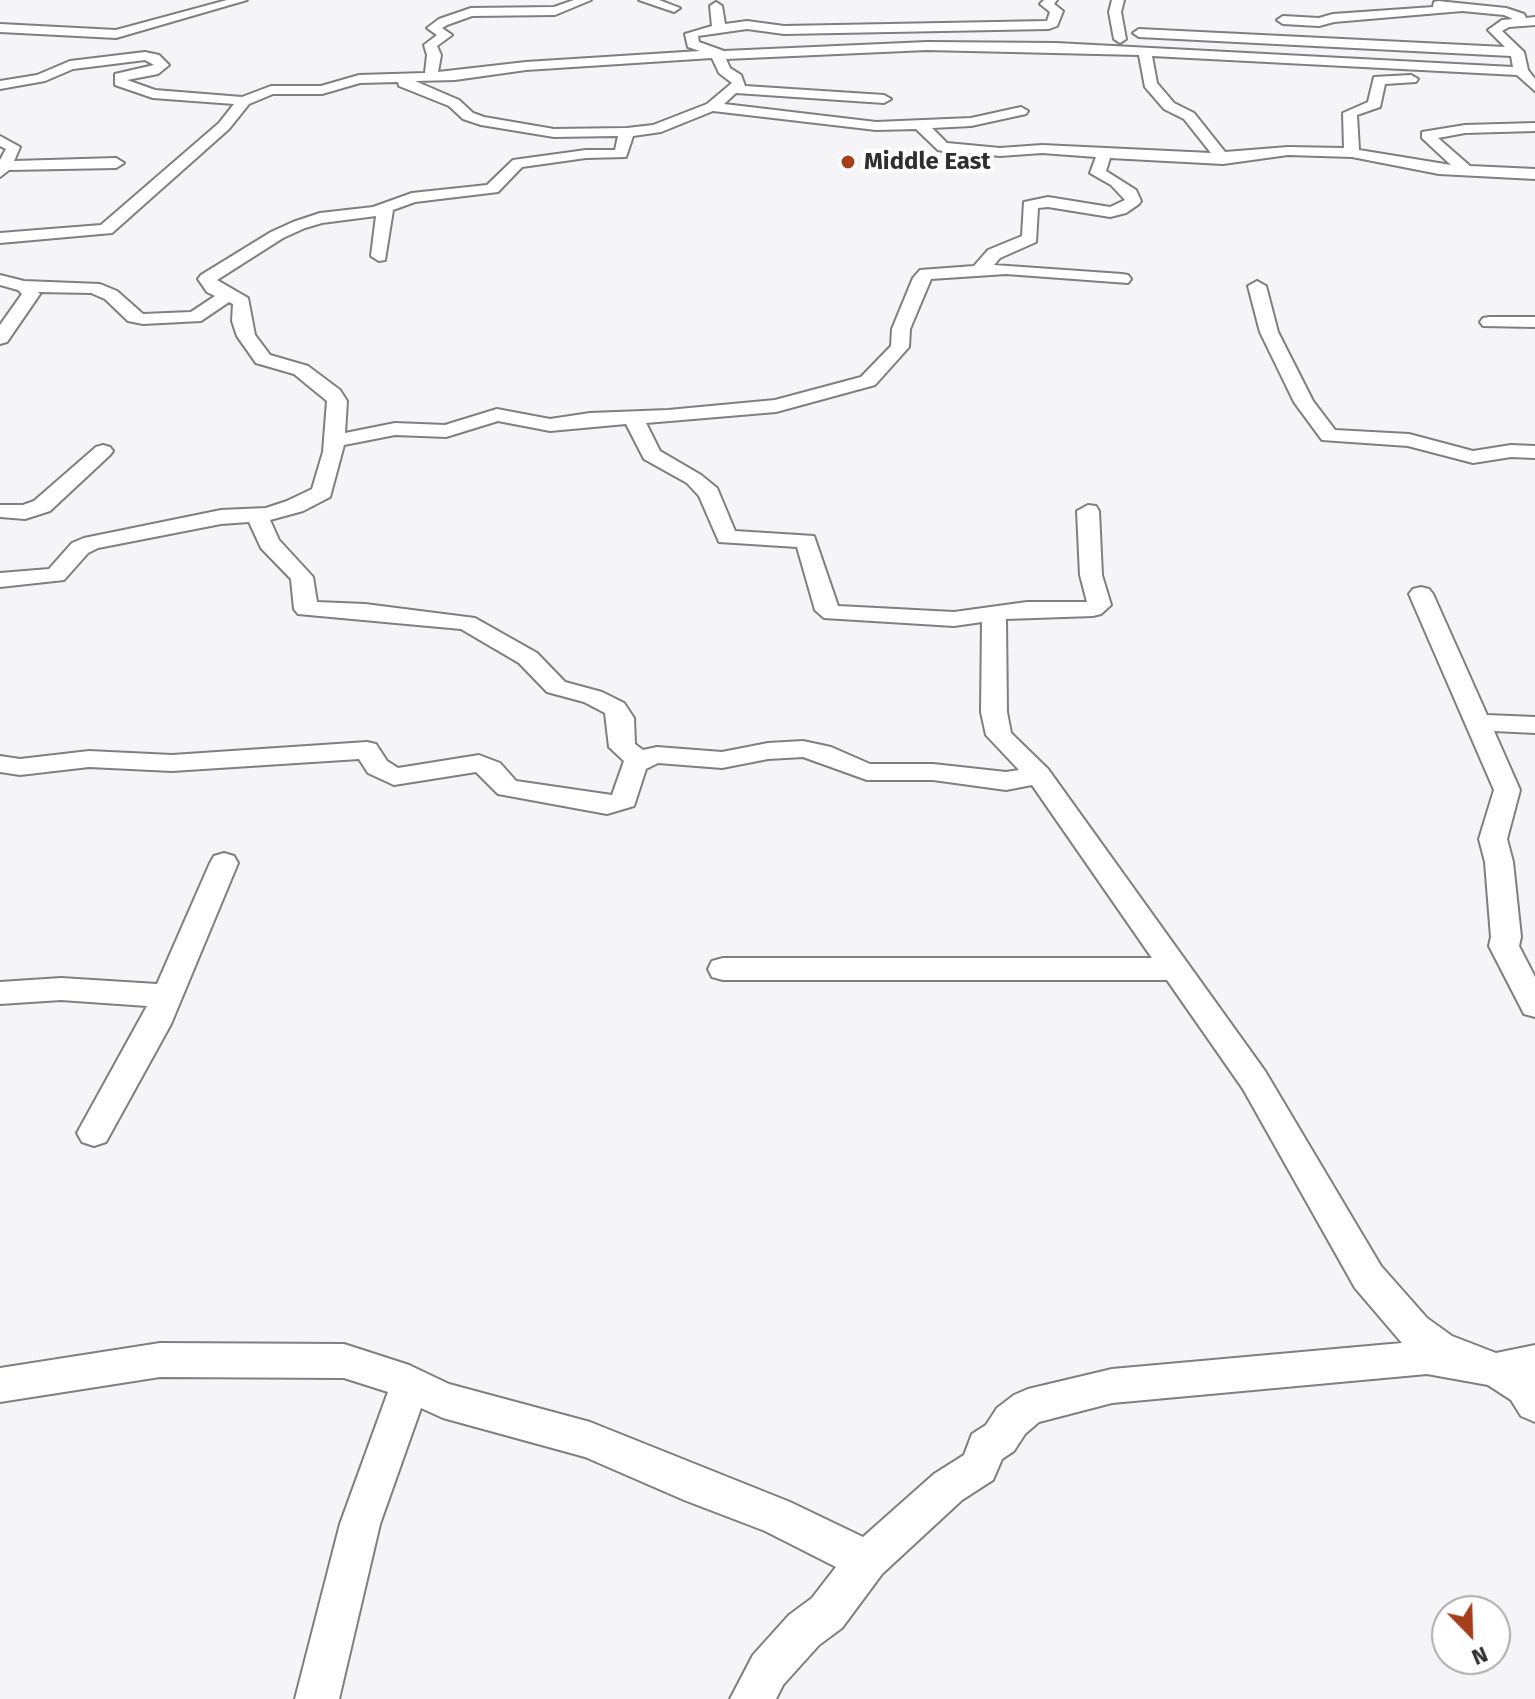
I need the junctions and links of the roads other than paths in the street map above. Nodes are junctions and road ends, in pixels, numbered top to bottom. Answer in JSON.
{"nodes":[{"id":1,"x":241,"y":0,"type":"edge"},
{"id":2,"x":585,"y":0,"type":"edge"},
{"id":3,"x":645,"y":0,"type":"edge"},
{"id":4,"x":1051,"y":0,"type":"edge"},
{"id":5,"x":1118,"y":0,"type":"edge"},
{"id":6,"x":1431,"y":0,"type":"edge"},
{"id":7,"x":716,"y":6,"type":"dead end"},
{"id":8,"x":674,"y":8,"type":"dead end"},
{"id":9,"x":1457,"y":9,"type":"junction"},
{"id":10,"x":0,"y":14,"type":"edge"},
{"id":11,"x":1525,"y":17,"type":"edge"},
{"id":12,"x":1274,"y":20,"type":"dead end"},
{"id":13,"x":0,"y":28,"type":"edge"},
{"id":14,"x":719,"y":28,"type":"junction"},
{"id":15,"x":28,"y":29,"type":"junction"},
{"id":16,"x":1139,"y":33,"type":"dead end"},
{"id":17,"x":1120,"y":39,"type":"dead end"},
{"id":18,"x":1517,"y":52,"type":"junction"},
{"id":19,"x":1145,"y":53,"type":"junction"},
{"id":20,"x":719,"y":54,"type":"junction"},
{"id":21,"x":1521,"y":71,"type":"junction"},
{"id":22,"x":431,"y":77,"type":"junction"},
{"id":23,"x":380,"y":79,"type":"junction"},
{"id":24,"x":1466,"y":83,"type":"dead end"},
{"id":25,"x":0,"y":85,"type":"edge"},
{"id":26,"x":1530,"y":87,"type":"edge"},
{"id":27,"x":735,"y":89,"type":"junction"},
{"id":28,"x":884,"y":99,"type":"dead end"},
{"id":29,"x":244,"y":101,"type":"junction"},
{"id":30,"x":712,"y":107,"type":"junction"},
{"id":31,"x":1021,"y":111,"type":"dead end"},
{"id":32,"x":1456,"y":111,"type":"dead end"},
{"id":33,"x":921,"y":125,"type":"junction"},
{"id":34,"x":1535,"y":127,"type":"edge"},
{"id":35,"x":1487,"y":130,"type":"junction"},
{"id":36,"x":627,"y":132,"type":"junction"},
{"id":37,"x":0,"y":140,"type":"edge"},
{"id":38,"x":1352,"y":153,"type":"junction"},
{"id":39,"x":1104,"y":154,"type":"junction"},
{"id":40,"x":1223,"y":159,"type":"junction"},
{"id":41,"x":116,"y":163,"type":"dead end"},
{"id":42,"x":2,"y":169,"type":"edge"},
{"id":43,"x":1465,"y":170,"type":"junction"},
{"id":44,"x":1535,"y":174,"type":"edge"},
{"id":45,"x":385,"y":208,"type":"junction"},
{"id":46,"x":0,"y":238,"type":"edge"},
{"id":47,"x":379,"y":256,"type":"dead end"},
{"id":48,"x":980,"y":270,"type":"junction"},
{"id":49,"x":1122,"y":279,"type":"dead end"},
{"id":50,"x":0,"y":280,"type":"edge"},
{"id":51,"x":24,"y":286,"type":"junction"},
{"id":52,"x":1257,"y":286,"type":"dead end"},
{"id":53,"x":228,"y":295,"type":"junction"},
{"id":54,"x":24,"y":306,"type":"junction"},
{"id":55,"x":0,"y":312,"type":"edge"},
{"id":56,"x":1489,"y":322,"type":"dead end"},
{"id":57,"x":1535,"y":322,"type":"edge"},
{"id":58,"x":0,"y":338,"type":"edge"},
{"id":59,"x":633,"y":417,"type":"junction"},
{"id":60,"x":333,"y":441,"type":"junction"},
{"id":61,"x":103,"y":451,"type":"dead end"},
{"id":62,"x":1535,"y":452,"type":"edge"},
{"id":63,"x":0,"y":511,"type":"edge"},
{"id":64,"x":1088,"y":511,"type":"dead end"},
{"id":65,"x":257,"y":515,"type":"junction"},
{"id":66,"x":0,"y":580,"type":"edge"},
{"id":67,"x":1421,"y":594,"type":"dead end"},
{"id":68,"x":994,"y":613,"type":"junction"},
{"id":69,"x":1478,"y":722,"type":"junction"},
{"id":70,"x":1535,"y":725,"type":"edge"},
{"id":71,"x":639,"y":760,"type":"junction"},
{"id":72,"x":0,"y":764,"type":"edge"},
{"id":73,"x":1039,"y":775,"type":"junction"},
{"id":74,"x":224,"y":863,"type":"dead end"},
{"id":75,"x":723,"y":969,"type":"dead end"},
{"id":76,"x":1174,"y":969,"type":"junction"},
{"id":77,"x":0,"y":993,"type":"edge"},
{"id":78,"x":166,"y":996,"type":"junction"},
{"id":79,"x":1535,"y":1006,"type":"edge"},
{"id":80,"x":94,"y":1133,"type":"dead end"},
{"id":81,"x":1535,"y":1362,"type":"edge"},
{"id":82,"x":1496,"y":1370,"type":"junction"},
{"id":83,"x":0,"y":1385,"type":"edge"},
{"id":84,"x":410,"y":1385,"type":"junction"},
{"id":85,"x":1535,"y":1404,"type":"edge"},
{"id":86,"x":867,"y":1560,"type":"junction"},
{"id":87,"x":317,"y":1699,"type":"edge"},
{"id":88,"x":752,"y":1699,"type":"edge"}],
"edges":[{"from":1,"to":15,"type":"street"},
{"from":2,"to":22,"type":"street"},
{"from":3,"to":8,"type":"street"},
{"from":4,"to":14,"type":"street"},
{"from":5,"to":17,"type":"street"},
{"from":6,"to":9,"type":"street"},
{"from":7,"to":14,"type":"street"},
{"from":9,"to":11,"type":"street"},
{"from":9,"to":12,"type":"street"},
{"from":10,"to":15,"type":"street"},
{"from":11,"to":18,"type":"street"},
{"from":13,"to":15,"type":"street"},
{"from":14,"to":20,"type":"street"},
{"from":16,"to":18,"type":"street"},
{"from":18,"to":21,"type":"street"},
{"from":19,"to":20,"type":"street"},
{"from":19,"to":21,"type":"street"},
{"from":19,"to":40,"type":"street"},
{"from":20,"to":22,"type":"street"},
{"from":20,"to":27,"type":"street"},
{"from":21,"to":26,"type":"street"},
{"from":22,"to":23,"type":"street"},
{"from":23,"to":29,"type":"street"},
{"from":23,"to":36,"type":"street"},
{"from":24,"to":38,"type":"street"},
{"from":25,"to":29,"type":"street"},
{"from":27,"to":28,"type":"street"},
{"from":27,"to":30,"type":"street"},
{"from":29,"to":46,"type":"street"},
{"from":30,"to":33,"type":"street"},
{"from":30,"to":36,"type":"street"},
{"from":31,"to":33,"type":"street"},
{"from":32,"to":35,"type":"street"},
{"from":33,"to":39,"type":"street"},
{"from":34,"to":35,"type":"street"},
{"from":35,"to":43,"type":"street"},
{"from":36,"to":45,"type":"street"},
{"from":37,"to":42,"type":"street"},
{"from":38,"to":40,"type":"street"},
{"from":38,"to":43,"type":"street"},
{"from":39,"to":40,"type":"street"},
{"from":39,"to":48,"type":"street"},
{"from":41,"to":42,"type":"street"},
{"from":43,"to":44,"type":"street"},
{"from":45,"to":47,"type":"street"},
{"from":45,"to":53,"type":"street"},
{"from":48,"to":49,"type":"street"},
{"from":48,"to":59,"type":"street"},
{"from":50,"to":51,"type":"street"},
{"from":51,"to":53,"type":"street"},
{"from":51,"to":54,"type":"street"},
{"from":52,"to":62,"type":"street"},
{"from":53,"to":60,"type":"street"},
{"from":54,"to":55,"type":"street"},
{"from":54,"to":58,"type":"street"},
{"from":56,"to":57,"type":"street"},
{"from":59,"to":60,"type":"street"},
{"from":59,"to":68,"type":"street"},
{"from":60,"to":65,"type":"street"},
{"from":61,"to":63,"type":"street"},
{"from":64,"to":68,"type":"street"},
{"from":65,"to":66,"type":"street"},
{"from":65,"to":71,"type":"street"},
{"from":67,"to":69,"type":"street"},
{"from":68,"to":73,"type":"street"},
{"from":69,"to":70,"type":"street"},
{"from":69,"to":79,"type":"street"},
{"from":71,"to":72,"type":"street"},
{"from":71,"to":73,"type":"street"},
{"from":73,"to":76,"type":"street"},
{"from":74,"to":78,"type":"street"},
{"from":75,"to":76,"type":"street"},
{"from":76,"to":82,"type":"street"},
{"from":77,"to":78,"type":"street"},
{"from":78,"to":80,"type":"street"},
{"from":81,"to":82,"type":"street"},
{"from":82,"to":85,"type":"street"},
{"from":82,"to":86,"type":"street"},
{"from":83,"to":84,"type":"street"},
{"from":84,"to":86,"type":"street"},
{"from":84,"to":87,"type":"street"},
{"from":86,"to":88,"type":"street"}]}
